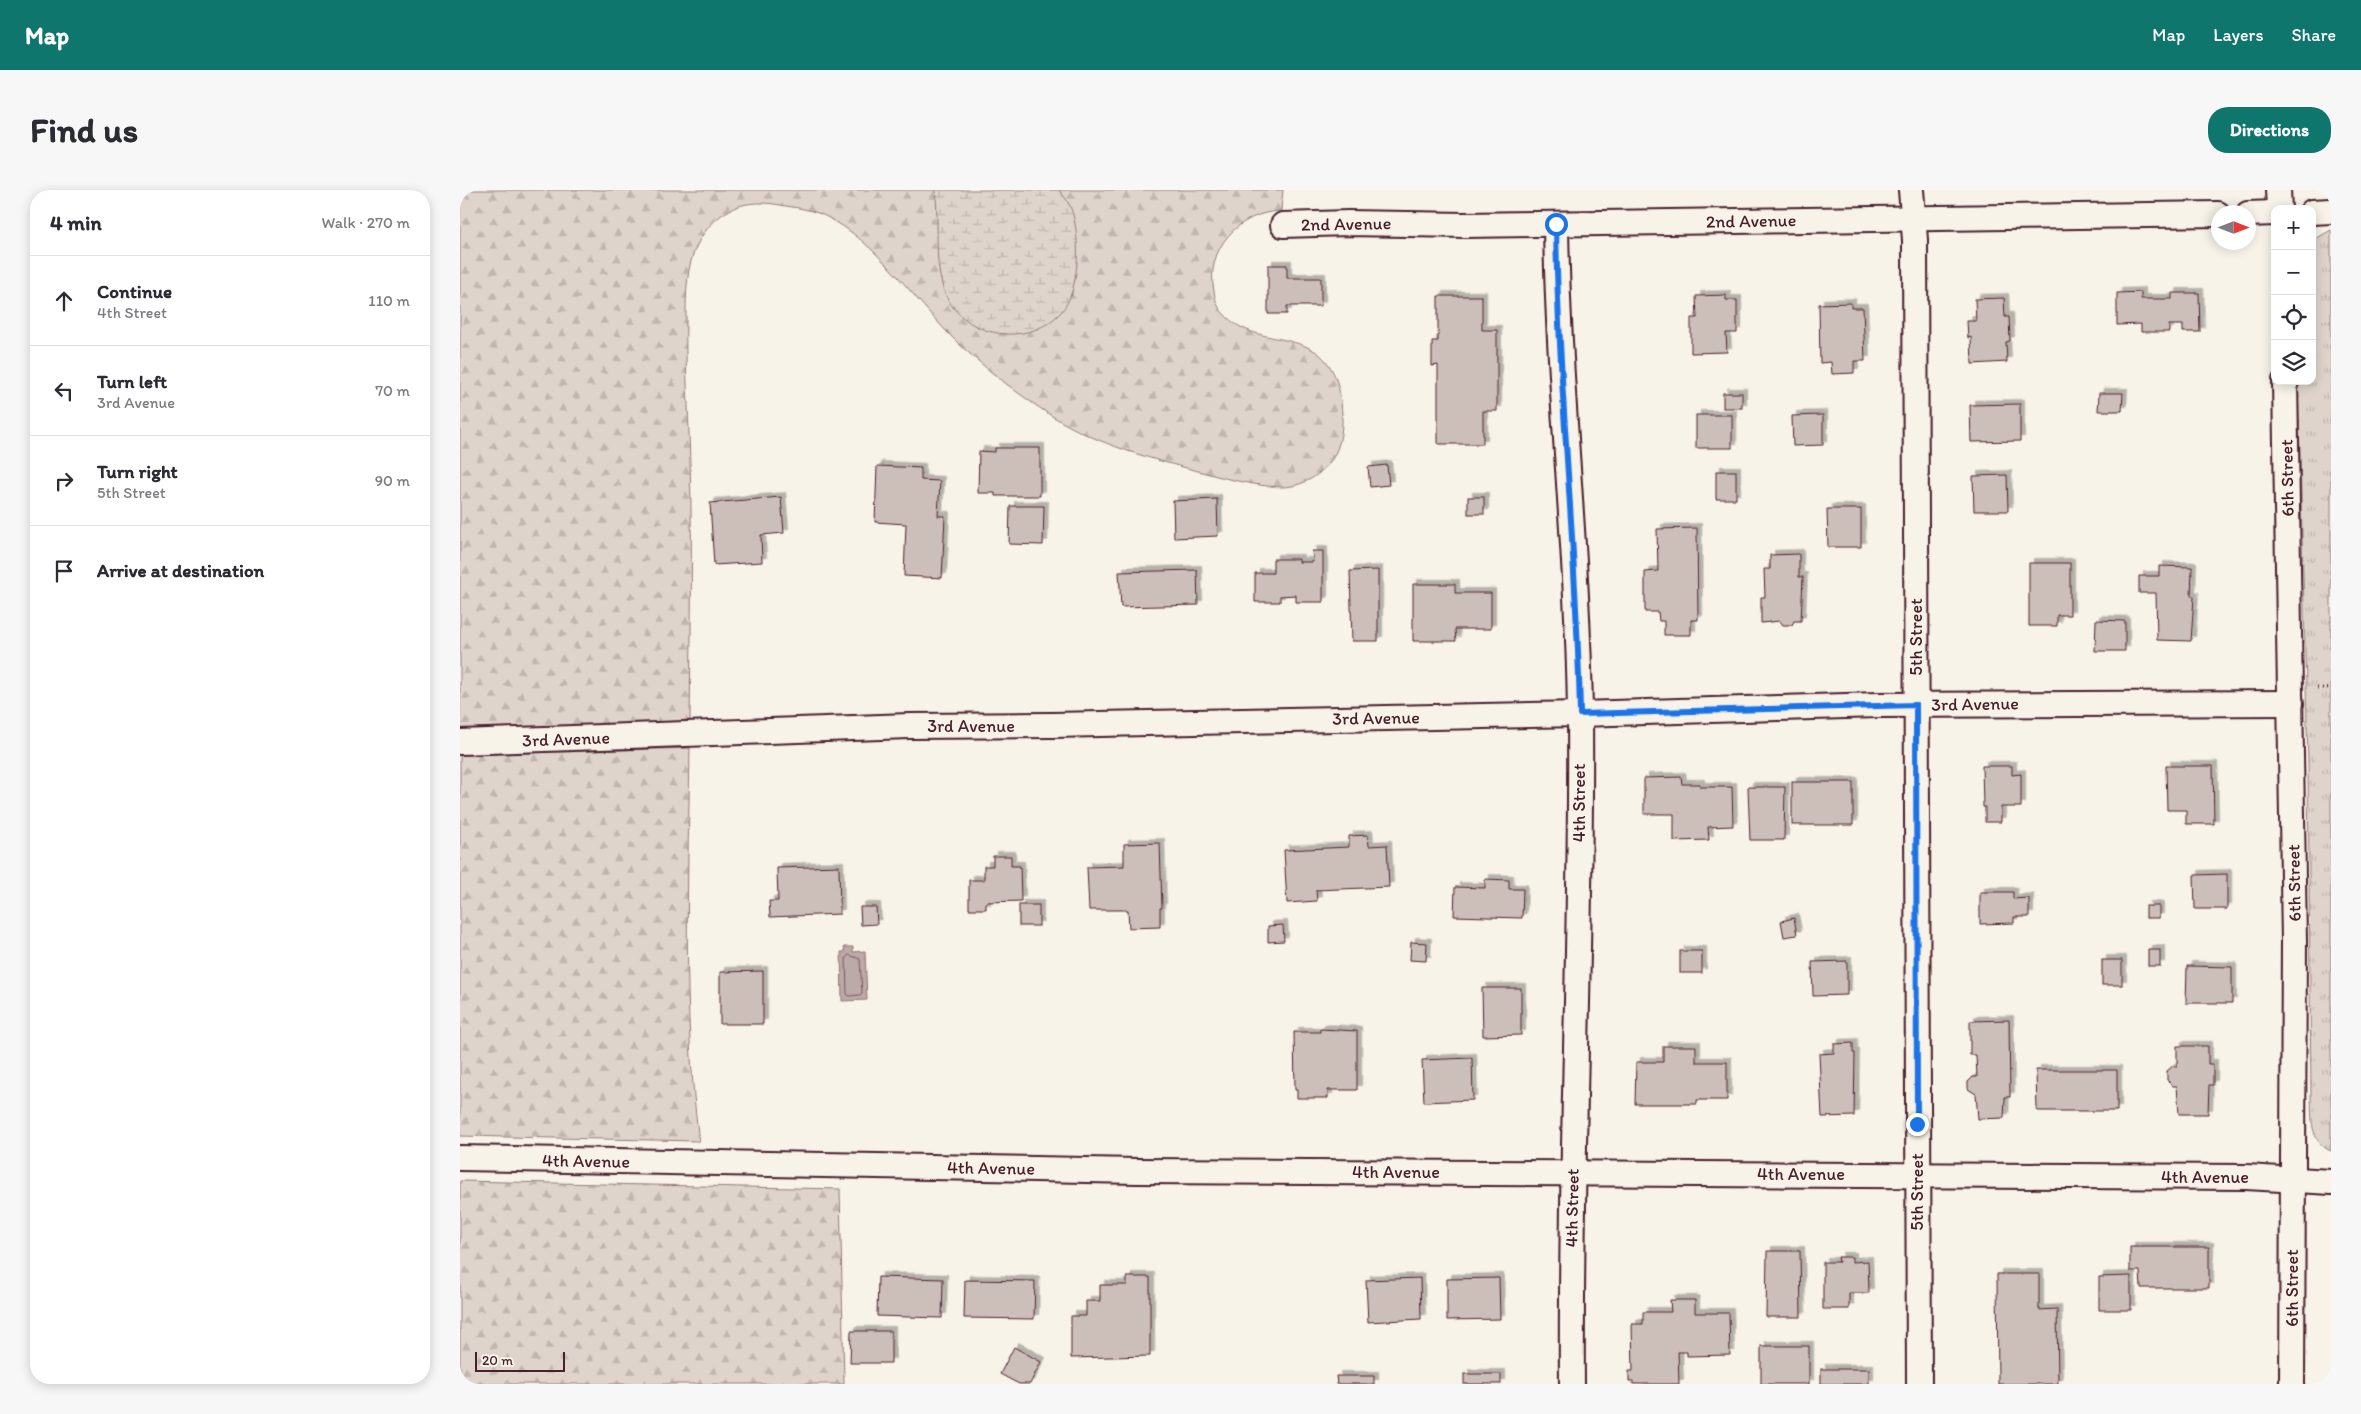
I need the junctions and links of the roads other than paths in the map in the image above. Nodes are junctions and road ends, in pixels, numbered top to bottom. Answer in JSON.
{"nodes":[{"id":1,"x":1911,"y":190,"type":"edge"},
{"id":2,"x":2278,"y":190,"type":"edge"},
{"id":3,"x":2279,"y":205,"type":"edge"},
{"id":4,"x":2331,"y":211,"type":"edge"},
{"id":5,"x":2316,"y":212,"type":"edge"},
{"id":6,"x":2271,"y":213,"type":"edge"},
{"id":7,"x":2211,"y":214,"type":"edge"},
{"id":8,"x":2256,"y":214,"type":"edge"},
{"id":9,"x":1913,"y":219,"type":"junction"},
{"id":10,"x":1556,"y":224,"type":"junction"},
{"id":11,"x":1283,"y":225,"type":"dead end"},
{"id":12,"x":2285,"y":385,"type":"edge"},
{"id":13,"x":2291,"y":703,"type":"junction"},
{"id":14,"x":1916,"y":705,"type":"junction"},
{"id":15,"x":1580,"y":714,"type":"junction"},
{"id":16,"x":460,"y":742,"type":"edge"},
{"id":17,"x":460,"y":1158,"type":"edge"},
{"id":18,"x":1572,"y":1172,"type":"junction"},
{"id":19,"x":1917,"y":1175,"type":"junction"},
{"id":20,"x":2293,"y":1180,"type":"junction"},
{"id":21,"x":2331,"y":1182,"type":"edge"},
{"id":22,"x":1572,"y":1384,"type":"edge"},
{"id":23,"x":1918,"y":1384,"type":"edge"},
{"id":24,"x":2292,"y":1384,"type":"edge"}],
"edges":[{"from":1,"to":9,"type":"street","name":"5th Street"},
{"from":2,"to":3,"type":"street"},
{"from":4,"to":5,"type":"street"},
{"from":6,"to":8,"type":"street"},
{"from":7,"to":9,"type":"street","name":"2nd Avenue"},
{"from":9,"to":10,"type":"street","name":"2nd Avenue"},
{"from":9,"to":14,"type":"street","name":"5th Street"},
{"from":10,"to":11,"type":"street","name":"2nd Avenue"},
{"from":10,"to":15,"type":"street","name":"4th Street"},
{"from":12,"to":13,"type":"street","name":"6th Street"},
{"from":13,"to":14,"type":"street","name":"3rd Avenue"},
{"from":13,"to":20,"type":"street","name":"6th Street"},
{"from":14,"to":15,"type":"street","name":"3rd Avenue"},
{"from":14,"to":19,"type":"street","name":"5th Street"},
{"from":15,"to":16,"type":"street","name":"3rd Avenue"},
{"from":15,"to":18,"type":"street","name":"4th Street"},
{"from":17,"to":18,"type":"street","name":"4th Avenue"},
{"from":18,"to":19,"type":"street","name":"4th Avenue"},
{"from":18,"to":22,"type":"street","name":"4th Street"},
{"from":19,"to":20,"type":"street","name":"4th Avenue"},
{"from":19,"to":23,"type":"street","name":"5th Street"},
{"from":20,"to":21,"type":"street","name":"4th Avenue"},
{"from":20,"to":24,"type":"street","name":"6th Street"}]}
